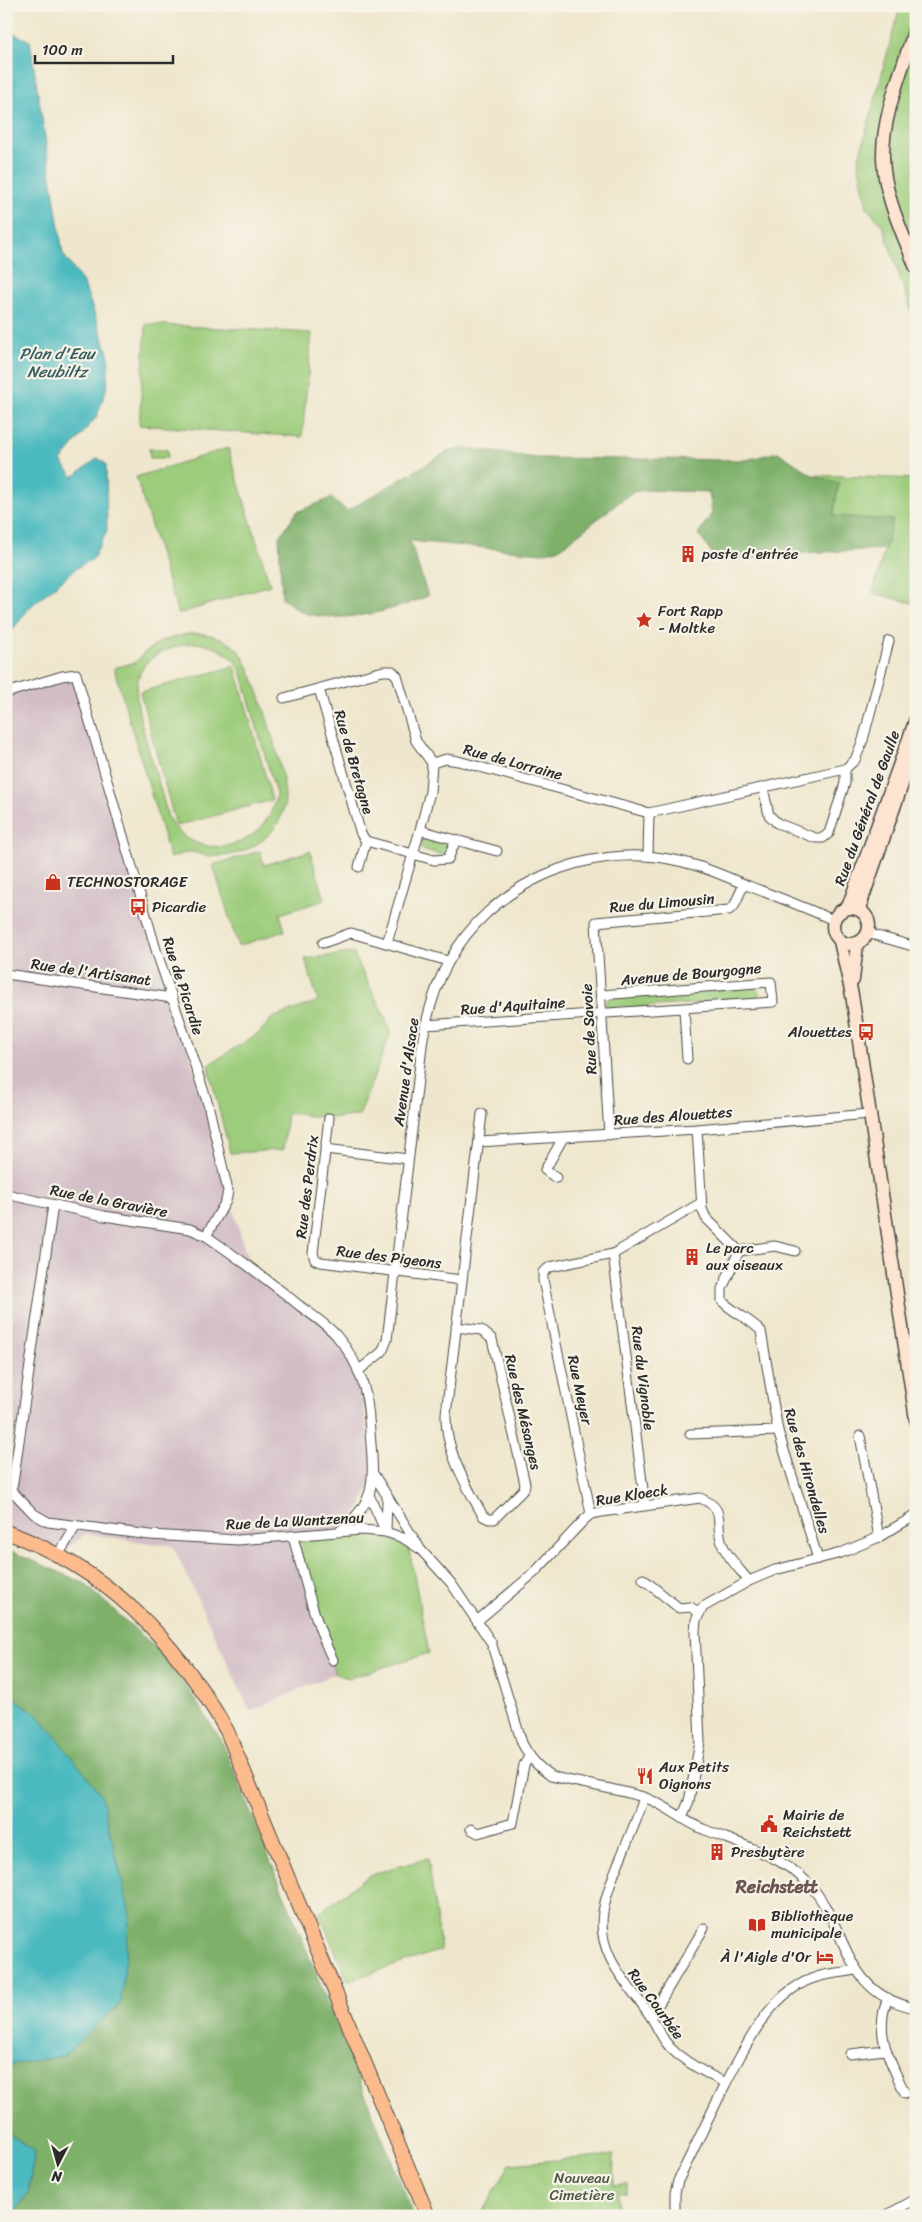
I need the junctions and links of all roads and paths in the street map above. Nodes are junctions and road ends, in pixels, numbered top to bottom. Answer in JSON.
{"nodes":[{"id":1,"x":916,"y":25,"type":"edge"},
{"id":2,"x":916,"y":268,"type":"edge"},
{"id":3,"x":889,"y":641,"type":"dead end"},
{"id":4,"x":319,"y":689,"type":"junction"},
{"id":5,"x":6,"y":693,"type":"edge"},
{"id":6,"x":284,"y":698,"type":"dead end"},
{"id":7,"x":916,"y":719,"type":"edge"},
{"id":8,"x":916,"y":744,"type":"edge"},
{"id":9,"x":432,"y":763,"type":"junction"},
{"id":10,"x":845,"y":769,"type":"junction"},
{"id":11,"x":763,"y":788,"type":"junction"},
{"id":12,"x":649,"y":813,"type":"junction"},
{"id":13,"x":420,"y":830,"type":"junction"},
{"id":14,"x":456,"y":840,"type":"junction"},
{"id":15,"x":366,"y":841,"type":"junction"},
{"id":16,"x":496,"y":851,"type":"dead end"},
{"id":17,"x":413,"y":854,"type":"junction"},
{"id":18,"x":648,"y":856,"type":"junction"},
{"id":19,"x":359,"y":867,"type":"dead end"},
{"id":20,"x":744,"y":884,"type":"junction"},
{"id":21,"x":854,"y":909,"type":"junction"},
{"id":22,"x":833,"y":920,"type":"junction"},
{"id":23,"x":596,"y":922,"type":"joint"},
{"id":24,"x":867,"y":933,"type":"junction"},
{"id":25,"x":840,"y":941,"type":"junction"},
{"id":26,"x":323,"y":943,"type":"dead end"},
{"id":27,"x":387,"y":943,"type":"junction"},
{"id":28,"x":857,"y":943,"type":"junction"},
{"id":29,"x":916,"y":947,"type":"edge"},
{"id":30,"x":448,"y":961,"type":"junction"},
{"id":31,"x":6,"y":974,"type":"edge"},
{"id":32,"x":601,"y":995,"type":"junction"},
{"id":33,"x":852,"y":995,"type":"junction"},
{"id":34,"x":172,"y":998,"type":"junction"},
{"id":35,"x":684,"y":1009,"type":"junction"},
{"id":36,"x":602,"y":1014,"type":"junction"},
{"id":37,"x":425,"y":1025,"type":"junction"},
{"id":38,"x":687,"y":1059,"type":"dead end"},
{"id":39,"x":482,"y":1114,"type":"dead end"},
{"id":40,"x":869,"y":1114,"type":"junction"},
{"id":41,"x":329,"y":1118,"type":"dead end"},
{"id":42,"x":697,"y":1129,"type":"junction"},
{"id":43,"x":609,"y":1135,"type":"junction"},
{"id":44,"x":562,"y":1138,"type":"junction"},
{"id":45,"x":479,"y":1142,"type":"junction"},
{"id":46,"x":325,"y":1149,"type":"junction"},
{"id":47,"x":408,"y":1159,"type":"junction"},
{"id":48,"x":556,"y":1178,"type":"dead end"},
{"id":49,"x":6,"y":1194,"type":"edge"},
{"id":50,"x":701,"y":1203,"type":"junction"},
{"id":51,"x":53,"y":1205,"type":"junction"},
{"id":52,"x":206,"y":1236,"type":"junction"},
{"id":53,"x":739,"y":1251,"type":"junction"},
{"id":54,"x":795,"y":1251,"type":"dead end"},
{"id":55,"x":613,"y":1254,"type":"junction"},
{"id":56,"x":315,"y":1260,"type":"joint"},
{"id":57,"x":395,"y":1271,"type":"junction"},
{"id":58,"x":461,"y":1280,"type":"junction"},
{"id":59,"x":456,"y":1327,"type":"junction"},
{"id":60,"x":358,"y":1371,"type":"junction"},
{"id":61,"x":916,"y":1420,"type":"edge"},
{"id":62,"x":778,"y":1431,"type":"junction"},
{"id":63,"x":690,"y":1434,"type":"dead end"},
{"id":64,"x":860,"y":1436,"type":"dead end"},
{"id":65,"x":374,"y":1475,"type":"junction"},
{"id":66,"x":11,"y":1490,"type":"junction"},
{"id":67,"x":369,"y":1495,"type":"junction"},
{"id":68,"x":387,"y":1497,"type":"junction"},
{"id":69,"x":6,"y":1500,"type":"edge"},
{"id":70,"x":645,"y":1505,"type":"junction"},
{"id":71,"x":592,"y":1514,"type":"junction"},
{"id":72,"x":916,"y":1515,"type":"edge"},
{"id":73,"x":76,"y":1526,"type":"junction"},
{"id":74,"x":340,"y":1531,"type":"junction"},
{"id":75,"x":6,"y":1532,"type":"edge"},
{"id":76,"x":386,"y":1532,"type":"junction"},
{"id":77,"x":292,"y":1537,"type":"junction"},
{"id":78,"x":879,"y":1537,"type":"junction"},
{"id":79,"x":420,"y":1549,"type":"junction"},
{"id":80,"x":59,"y":1554,"type":"junction"},
{"id":81,"x":818,"y":1559,"type":"junction"},
{"id":82,"x":643,"y":1579,"type":"dead end"},
{"id":83,"x":749,"y":1581,"type":"junction"},
{"id":84,"x":699,"y":1612,"type":"junction"},
{"id":85,"x":477,"y":1621,"type":"junction"},
{"id":86,"x":334,"y":1660,"type":"dead end"},
{"id":87,"x":529,"y":1757,"type":"junction"},
{"id":88,"x":644,"y":1797,"type":"junction"},
{"id":89,"x":682,"y":1817,"type":"junction"},
{"id":90,"x":470,"y":1829,"type":"dead end"},
{"id":91,"x":704,"y":1928,"type":"dead end"},
{"id":92,"x":855,"y":1970,"type":"junction"},
{"id":93,"x":888,"y":1998,"type":"junction"},
{"id":94,"x":916,"y":2008,"type":"edge"},
{"id":95,"x":651,"y":2017,"type":"junction"},
{"id":96,"x":885,"y":2050,"type":"junction"},
{"id":97,"x":850,"y":2054,"type":"dead end"},
{"id":98,"x":726,"y":2083,"type":"junction"},
{"id":99,"x":904,"y":2093,"type":"dead end"},
{"id":100,"x":916,"y":2199,"type":"edge"},
{"id":101,"x":428,"y":2216,"type":"edge"},
{"id":102,"x":675,"y":2216,"type":"edge"},
{"id":103,"x":886,"y":2216,"type":"edge"}],
"edges":[{"from":1,"to":2,"type":"main road"},
{"from":3,"to":10,"type":"street"},
{"from":4,"to":6,"type":"street"},
{"from":4,"to":9,"type":"street"},
{"from":4,"to":15,"type":"street","name":"Rue de Bretagne"},
{"from":5,"to":34,"type":"street","name":"Rue de Picardie"},
{"from":7,"to":21,"type":"main road","name":"Rue du Général de Gaulle"},
{"from":8,"to":21,"type":"main road","name":"Rue du Général de Gaulle"},
{"from":9,"to":12,"type":"street","name":"Rue de Lorraine"},
{"from":9,"to":13,"type":"street"},
{"from":10,"to":11,"type":"street","name":"Rue de Lorraine"},
{"from":10,"to":11,"type":"street"},
{"from":11,"to":12,"type":"street","name":"Rue de Lorraine"},
{"from":12,"to":18,"type":"street"},
{"from":13,"to":14,"type":"street"},
{"from":13,"to":17,"type":"street"},
{"from":14,"to":16,"type":"street"},
{"from":14,"to":17,"type":"street"},
{"from":15,"to":17,"type":"street"},
{"from":15,"to":19,"type":"street"},
{"from":17,"to":27,"type":"street"},
{"from":18,"to":20,"type":"street","name":"Avenue d'Alsace"},
{"from":18,"to":30,"type":"street","name":"Avenue d'Alsace"},
{"from":20,"to":22,"type":"street","name":"Avenue d'Alsace"},
{"from":20,"to":23,"type":"street","name":"Rue du Limousin"},
{"from":21,"to":22,"type":"main road"},
{"from":21,"to":24,"type":"main road"},
{"from":22,"to":25,"type":"main road"},
{"from":23,"to":32,"type":"street","name":"Rue de Savoie"},
{"from":24,"to":28,"type":"main road"},
{"from":24,"to":29,"type":"street"},
{"from":25,"to":28,"type":"main road"},
{"from":25,"to":33,"type":"main road"},
{"from":26,"to":27,"type":"street"},
{"from":27,"to":30,"type":"street"},
{"from":28,"to":33,"type":"main road"},
{"from":30,"to":37,"type":"street","name":"Avenue d'Alsace"},
{"from":31,"to":34,"type":"street","name":"Rue de l'Artisanat"},
{"from":32,"to":35,"type":"street","name":"Avenue de Bourgogne"},
{"from":32,"to":36,"type":"street","name":"Rue de Savoie"},
{"from":33,"to":40,"type":"main road"},
{"from":34,"to":52,"type":"street","name":"Rue de Picardie"},
{"from":35,"to":36,"type":"street","name":"Avenue de Bourgogne"},
{"from":35,"to":38,"type":"street"},
{"from":36,"to":37,"type":"street","name":"Rue d'Aquitaine"},
{"from":36,"to":43,"type":"street","name":"Rue de Savoie"},
{"from":37,"to":47,"type":"street","name":"Avenue d'Alsace"},
{"from":39,"to":45,"type":"street","name":"Rue des Mésanges"},
{"from":40,"to":42,"type":"street","name":"Rue des Alouettes"},
{"from":40,"to":61,"type":"main road"},
{"from":41,"to":46,"type":"street","name":"Rue des Perdrix"},
{"from":42,"to":43,"type":"street","name":"Rue des Alouettes"},
{"from":42,"to":50,"type":"street"},
{"from":43,"to":44,"type":"street","name":"Rue des Alouettes"},
{"from":44,"to":45,"type":"street","name":"Rue des Alouettes"},
{"from":44,"to":48,"type":"street"},
{"from":45,"to":58,"type":"street","name":"Rue des Mésanges"},
{"from":46,"to":47,"type":"street"},
{"from":46,"to":56,"type":"street","name":"Rue des Perdrix"},
{"from":47,"to":57,"type":"street","name":"Avenue d'Alsace"},
{"from":49,"to":51,"type":"street","name":"Rue de la Gravière"},
{"from":50,"to":53,"type":"street"},
{"from":50,"to":55,"type":"street"},
{"from":51,"to":52,"type":"street","name":"Rue de la Gravière"},
{"from":51,"to":66,"type":"street"},
{"from":52,"to":60,"type":"street","name":"Rue de la Gravière"},
{"from":53,"to":54,"type":"street"},
{"from":53,"to":62,"type":"street","name":"Rue des Hirondelles"},
{"from":55,"to":70,"type":"street","name":"Rue du Vignoble"},
{"from":55,"to":71,"type":"street","name":"Rue Meyer"},
{"from":56,"to":57,"type":"street","name":"Rue des Pigeons"},
{"from":57,"to":58,"type":"street","name":"Rue des Pigeons"},
{"from":57,"to":60,"type":"street","name":"Avenue d'Alsace"},
{"from":58,"to":59,"type":"street","name":"Rue des Mésanges"},
{"from":59,"to":59,"type":"street","name":"Rue des Mésanges"},
{"from":60,"to":65,"type":"street"},
{"from":62,"to":63,"type":"street"},
{"from":62,"to":81,"type":"street","name":"Rue des Hirondelles"},
{"from":64,"to":78,"type":"street"},
{"from":65,"to":67,"type":"street"},
{"from":65,"to":68,"type":"street"},
{"from":66,"to":69,"type":"street"},
{"from":66,"to":73,"type":"street","name":"Rue de La Wantzenau"},
{"from":67,"to":74,"type":"street"},
{"from":67,"to":76,"type":"street"},
{"from":68,"to":76,"type":"street"},
{"from":68,"to":79,"type":"street"},
{"from":70,"to":71,"type":"street","name":"Rue Kloeck"},
{"from":70,"to":83,"type":"street","name":"Rue Kloeck"},
{"from":71,"to":85,"type":"street","name":"Rue Kloeck"},
{"from":72,"to":78,"type":"street"},
{"from":73,"to":77,"type":"street","name":"Rue de La Wantzenau"},
{"from":73,"to":80,"type":"street"},
{"from":74,"to":76,"type":"street","name":"Rue de La Wantzenau"},
{"from":74,"to":77,"type":"street","name":"Rue de La Wantzenau"},
{"from":75,"to":80,"type":"main road"},
{"from":76,"to":79,"type":"street","name":"Rue de La Wantzenau"},
{"from":77,"to":86,"type":"street"},
{"from":78,"to":81,"type":"street"},
{"from":79,"to":85,"type":"street","name":"Rue de La Wantzenau"},
{"from":80,"to":101,"type":"main road"},
{"from":81,"to":83,"type":"street"},
{"from":82,"to":84,"type":"street"},
{"from":83,"to":84,"type":"street"},
{"from":84,"to":89,"type":"street"},
{"from":85,"to":87,"type":"street","name":"Rue de La Wantzenau"},
{"from":87,"to":88,"type":"street","name":"Rue de La Wantzenau"},
{"from":87,"to":90,"type":"street"},
{"from":88,"to":89,"type":"street","name":"Rue de La Wantzenau"},
{"from":88,"to":95,"type":"street","name":"Rue Courbée"},
{"from":89,"to":92,"type":"street","name":"Rue de La Wantzenau"},
{"from":91,"to":95,"type":"street"},
{"from":92,"to":93,"type":"street","name":"Rue de La Wantzenau"},
{"from":92,"to":98,"type":"street"},
{"from":93,"to":94,"type":"street","name":"Rue de La Wantzenau"},
{"from":93,"to":96,"type":"street"},
{"from":95,"to":98,"type":"street","name":"Rue Courbée"},
{"from":96,"to":97,"type":"street"},
{"from":96,"to":99,"type":"street"},
{"from":98,"to":102,"type":"street"},
{"from":100,"to":103,"type":"street"}]}
